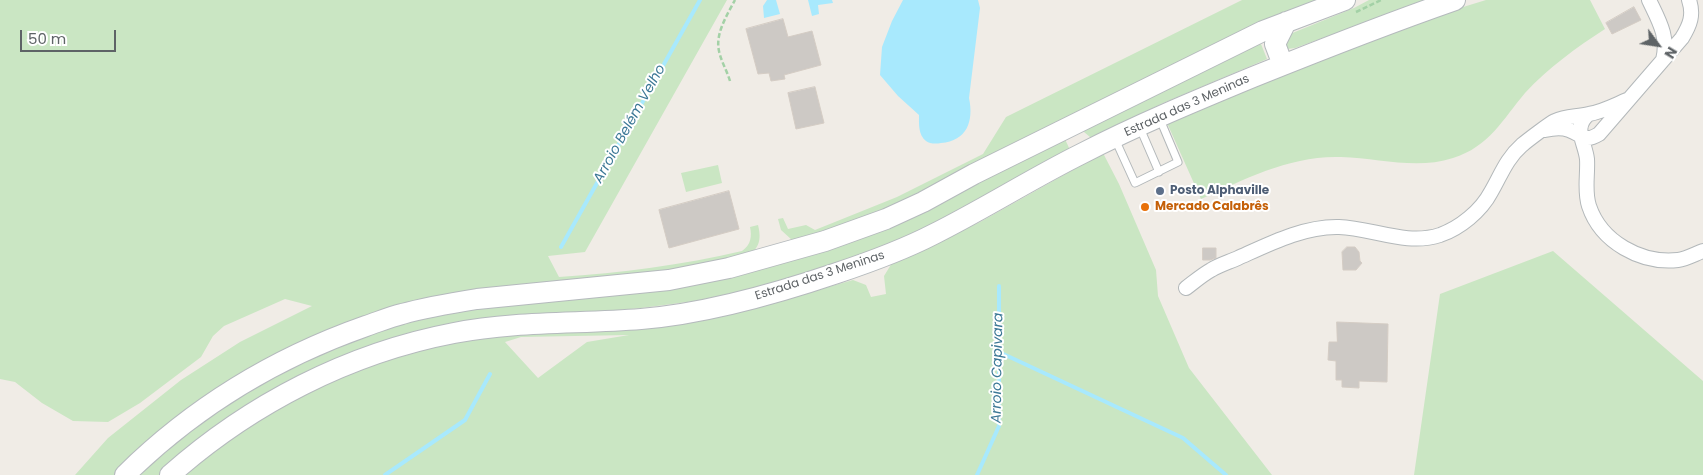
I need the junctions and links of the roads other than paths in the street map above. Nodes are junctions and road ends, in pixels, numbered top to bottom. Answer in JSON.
{"nodes":[{"id":1,"x":1342,"y":0,"type":"edge"},
{"id":2,"x":1454,"y":0,"type":"edge"},
{"id":3,"x":1649,"y":0,"type":"edge"},
{"id":4,"x":1689,"y":0,"type":"edge"},
{"id":5,"x":1286,"y":22,"type":"junction"},
{"id":6,"x":1662,"y":61,"type":"junction"},
{"id":7,"x":1283,"y":65,"type":"junction"},
{"id":8,"x":1627,"y":100,"type":"junction"},
{"id":9,"x":1589,"y":114,"type":"junction"},
{"id":10,"x":1159,"y":117,"type":"junction"},
{"id":11,"x":1139,"y":127,"type":"junction"},
{"id":12,"x":1066,"y":129,"type":"junction"},
{"id":13,"x":1604,"y":129,"type":"junction"},
{"id":14,"x":1542,"y":131,"type":"junction"},
{"id":15,"x":1582,"y":137,"type":"junction"},
{"id":16,"x":1115,"y":138,"type":"junction"},
{"id":17,"x":1080,"y":154,"type":"junction"},
{"id":18,"x":1587,"y":165,"type":"junction"},
{"id":19,"x":1159,"y":172,"type":"junction"},
{"id":20,"x":1703,"y":251,"type":"edge"},
{"id":21,"x":1186,"y":288,"type":"dead end"},
{"id":22,"x":124,"y":475,"type":"edge"},
{"id":23,"x":170,"y":475,"type":"edge"}],
"edges":[{"from":1,"to":5,"type":"main road"},
{"from":2,"to":7,"type":"main road","name":"Estrada das 3 Meninas"},
{"from":3,"to":6,"type":"street"},
{"from":4,"to":6,"type":"street"},
{"from":5,"to":7,"type":"main road"},
{"from":5,"to":12,"type":"main road"},
{"from":6,"to":8,"type":"street"},
{"from":7,"to":10,"type":"main road","name":"Estrada das 3 Meninas"},
{"from":8,"to":9,"type":"street"},
{"from":8,"to":13,"type":"street"},
{"from":9,"to":14,"type":"street"},
{"from":9,"to":15,"type":"street"},
{"from":10,"to":11,"type":"main road","name":"Estrada das 3 Meninas"},
{"from":10,"to":19,"type":"lane"},
{"from":11,"to":16,"type":"main road","name":"Estrada das 3 Meninas"},
{"from":11,"to":19,"type":"lane"},
{"from":12,"to":17,"type":"main road"},
{"from":12,"to":22,"type":"main road"},
{"from":13,"to":15,"type":"street"},
{"from":13,"to":18,"type":"street"},
{"from":14,"to":15,"type":"street"},
{"from":14,"to":21,"type":"street"},
{"from":15,"to":18,"type":"street"},
{"from":16,"to":17,"type":"main road","name":"Estrada das 3 Meninas"},
{"from":16,"to":19,"type":"lane"},
{"from":17,"to":23,"type":"main road","name":"Estrada das 3 Meninas"},
{"from":18,"to":20,"type":"street"}]}
